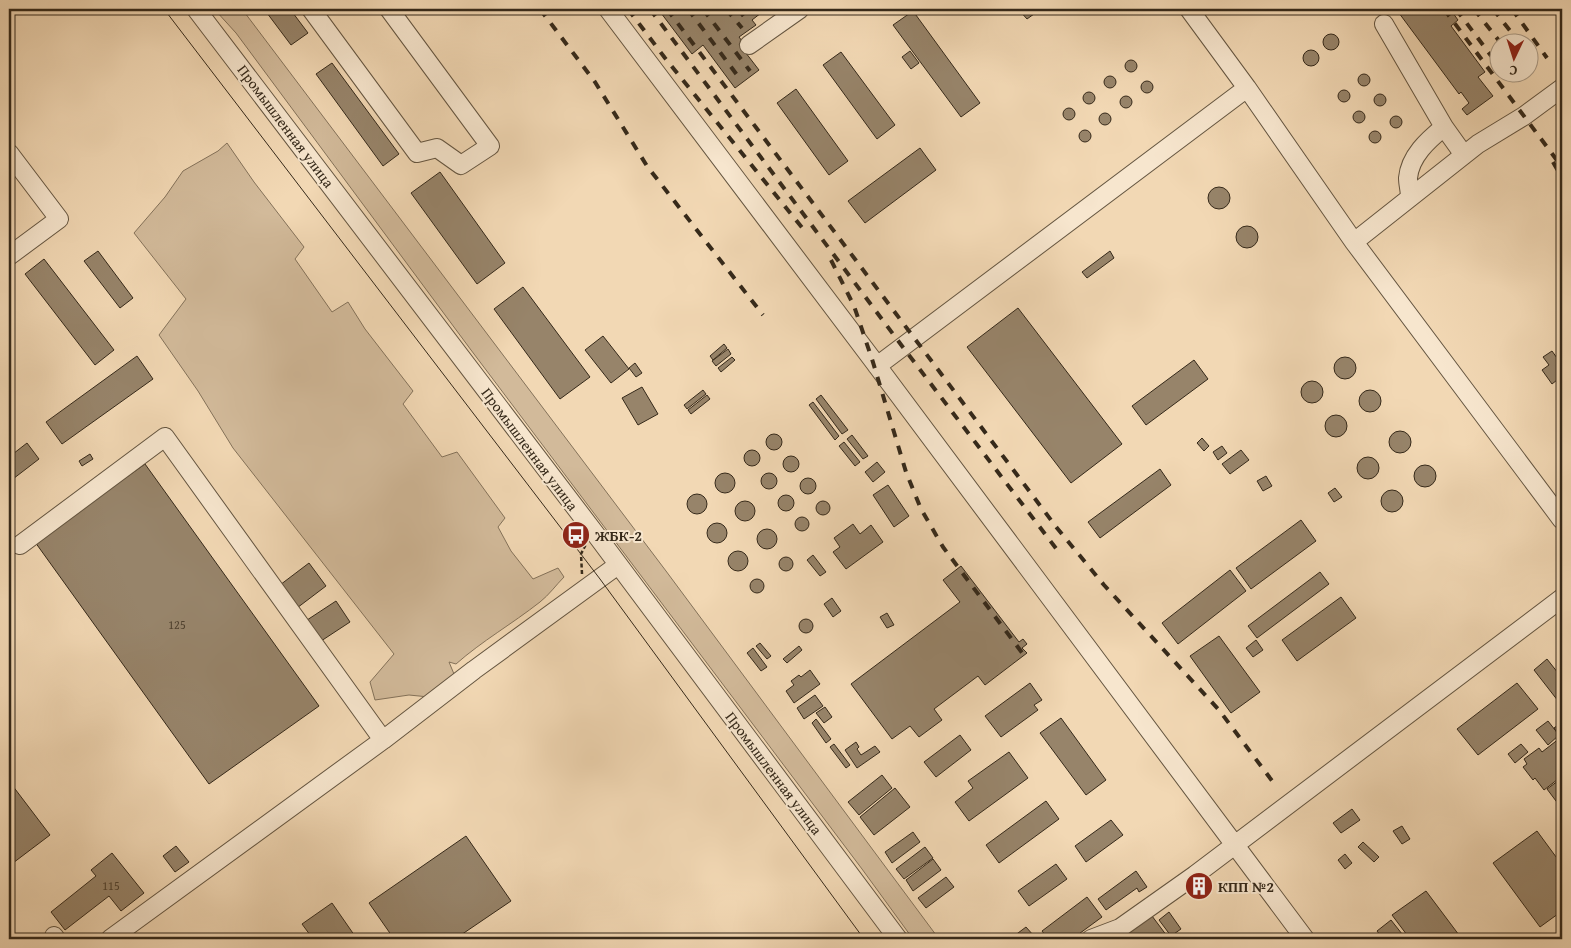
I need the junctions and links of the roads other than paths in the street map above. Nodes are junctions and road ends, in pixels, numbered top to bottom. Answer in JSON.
{"nodes":[{"id":1,"x":196,"y":9,"type":"edge"},
{"id":2,"x":312,"y":9,"type":"edge"},
{"id":3,"x":389,"y":9,"type":"edge"},
{"id":4,"x":608,"y":9,"type":"edge"},
{"id":5,"x":800,"y":9,"type":"edge"},
{"id":6,"x":1189,"y":9,"type":"edge"},
{"id":7,"x":1384,"y":24,"type":"dead end"},
{"id":8,"x":750,"y":45,"type":"dead end"},
{"id":9,"x":1247,"y":88,"type":"junction"},
{"id":10,"x":1562,"y":88,"type":"edge"},
{"id":11,"x":1444,"y":128,"type":"junction"},
{"id":12,"x":9,"y":153,"type":"edge"},
{"id":13,"x":1464,"y":155,"type":"junction"},
{"id":14,"x":1410,"y":197,"type":"junction"},
{"id":15,"x":1354,"y":242,"type":"junction"},
{"id":16,"x":9,"y":256,"type":"edge"},
{"id":17,"x":877,"y":366,"type":"junction"},
{"id":18,"x":1562,"y":520,"type":"edge"},
{"id":19,"x":20,"y":545,"type":"dead end"},
{"id":20,"x":618,"y":565,"type":"junction"},
{"id":21,"x":1562,"y":598,"type":"edge"},
{"id":22,"x":383,"y":740,"type":"junction"},
{"id":23,"x":1234,"y":845,"type":"junction"},
{"id":24,"x":110,"y":939,"type":"edge"},
{"id":25,"x":898,"y":939,"type":"edge"},
{"id":26,"x":1091,"y":939,"type":"edge"},
{"id":27,"x":1305,"y":939,"type":"edge"}],
"edges":[{"from":1,"to":20,"type":"street","name":"Промышленная улица"},
{"from":2,"to":3,"type":"street"},
{"from":4,"to":17,"type":"street"},
{"from":5,"to":8,"type":"street"},
{"from":6,"to":9,"type":"street"},
{"from":7,"to":11,"type":"street"},
{"from":9,"to":15,"type":"street"},
{"from":9,"to":17,"type":"street"},
{"from":10,"to":13,"type":"street"},
{"from":11,"to":13,"type":"street"},
{"from":11,"to":14,"type":"street"},
{"from":12,"to":16,"type":"street"},
{"from":13,"to":14,"type":"street"},
{"from":14,"to":15,"type":"street"},
{"from":15,"to":18,"type":"street"},
{"from":17,"to":23,"type":"street"},
{"from":19,"to":22,"type":"street"},
{"from":20,"to":22,"type":"street"},
{"from":20,"to":25,"type":"street","name":"Промышленная улица"},
{"from":21,"to":23,"type":"street"},
{"from":22,"to":24,"type":"street"},
{"from":23,"to":26,"type":"street"},
{"from":23,"to":27,"type":"street"}]}
